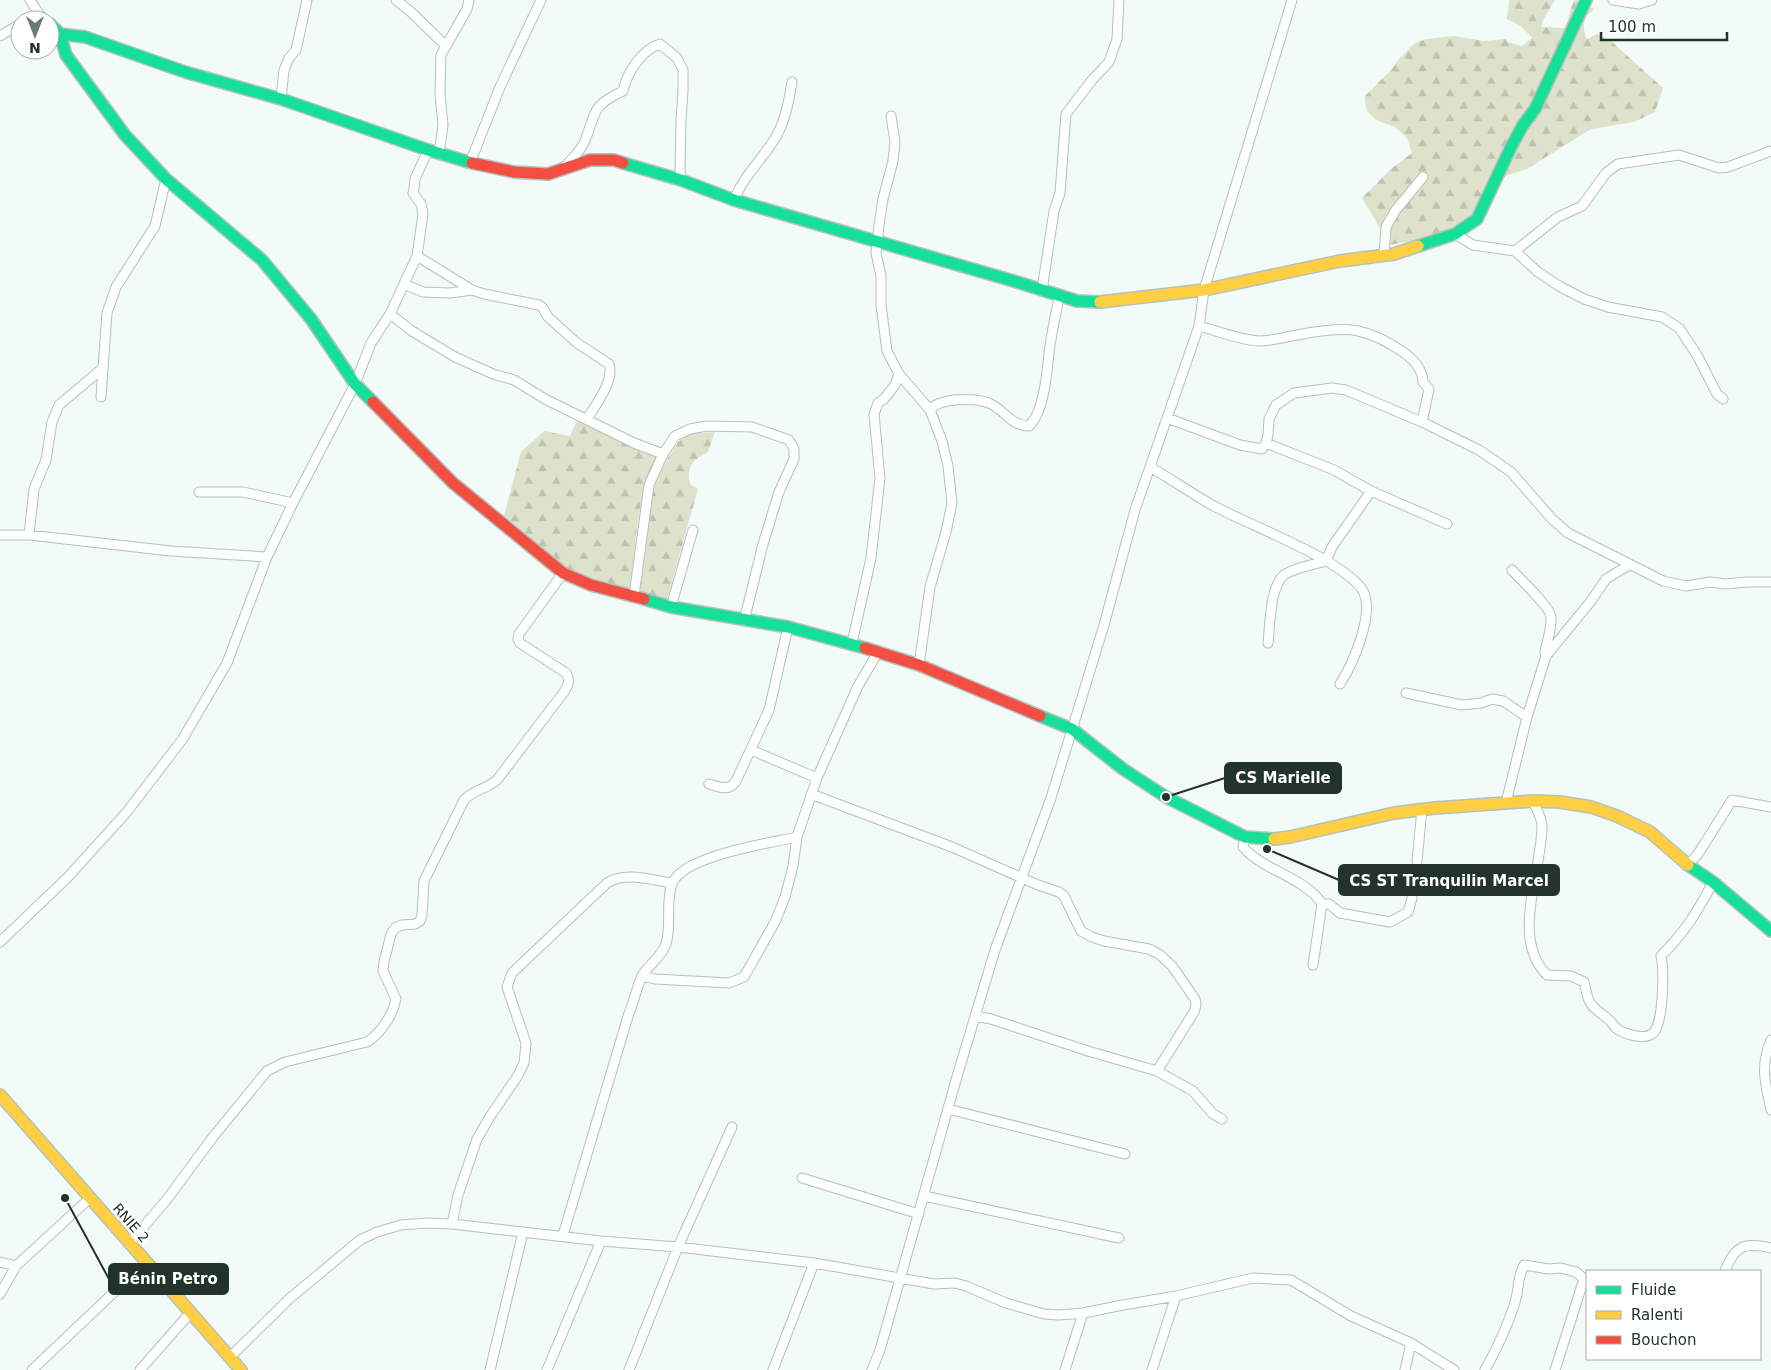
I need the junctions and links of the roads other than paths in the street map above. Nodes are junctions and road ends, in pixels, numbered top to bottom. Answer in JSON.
{"nodes":[{"id":1,"x":307,"y":0,"type":"edge"},
{"id":2,"x":397,"y":0,"type":"edge"},
{"id":3,"x":469,"y":0,"type":"edge"},
{"id":4,"x":529,"y":0,"type":"edge"},
{"id":5,"x":1119,"y":0,"type":"edge"},
{"id":6,"x":1292,"y":0,"type":"edge"},
{"id":7,"x":1586,"y":0,"type":"edge"},
{"id":8,"x":1613,"y":0,"type":"edge"},
{"id":9,"x":1652,"y":0,"type":"edge"},
{"id":10,"x":538,"y":4,"type":"edge"},
{"id":11,"x":60,"y":34,"type":"joint"},
{"id":12,"x":446,"y":46,"type":"junction"},
{"id":13,"x":792,"y":82,"type":"dead end"},
{"id":14,"x":281,"y":99,"type":"junction"},
{"id":15,"x":891,"y":116,"type":"dead end"},
{"id":16,"x":428,"y":150,"type":"junction"},
{"id":17,"x":1771,"y":151,"type":"edge"},
{"id":18,"x":439,"y":154,"type":"junction"},
{"id":19,"x":470,"y":163,"type":"junction"},
{"id":20,"x":562,"y":170,"type":"junction"},
{"id":21,"x":1423,"y":178,"type":"dead end"},
{"id":22,"x":166,"y":179,"type":"junction"},
{"id":23,"x":681,"y":180,"type":"junction"},
{"id":24,"x":734,"y":200,"type":"junction"},
{"id":25,"x":1455,"y":234,"type":"junction"},
{"id":26,"x":877,"y":240,"type":"junction"},
{"id":27,"x":1515,"y":251,"type":"junction"},
{"id":28,"x":1384,"y":255,"type":"junction"},
{"id":29,"x":417,"y":256,"type":"junction"},
{"id":30,"x":404,"y":284,"type":"junction"},
{"id":31,"x":472,"y":290,"type":"junction"},
{"id":32,"x":1042,"y":290,"type":"junction"},
{"id":33,"x":1204,"y":290,"type":"junction"},
{"id":34,"x":1059,"y":296,"type":"junction"},
{"id":35,"x":390,"y":314,"type":"junction"},
{"id":36,"x":1199,"y":326,"type":"junction"},
{"id":37,"x":103,"y":368,"type":"junction"},
{"id":38,"x":899,"y":374,"type":"junction"},
{"id":39,"x":355,"y":384,"type":"junction"},
{"id":40,"x":101,"y":397,"type":"dead end"},
{"id":41,"x":1724,"y":399,"type":"dead end"},
{"id":42,"x":930,"y":410,"type":"junction"},
{"id":43,"x":587,"y":418,"type":"junction"},
{"id":44,"x":1168,"y":418,"type":"junction"},
{"id":45,"x":1422,"y":422,"type":"junction"},
{"id":46,"x":1266,"y":443,"type":"junction"},
{"id":47,"x":663,"y":454,"type":"junction"},
{"id":48,"x":1150,"y":467,"type":"junction"},
{"id":49,"x":1371,"y":490,"type":"junction"},
{"id":50,"x":200,"y":492,"type":"dead end"},
{"id":51,"x":293,"y":503,"type":"junction"},
{"id":52,"x":1446,"y":524,"type":"dead end"},
{"id":53,"x":693,"y":530,"type":"dead end"},
{"id":54,"x":29,"y":535,"type":"junction"},
{"id":55,"x":0,"y":536,"type":"edge"},
{"id":56,"x":267,"y":557,"type":"junction"},
{"id":57,"x":1326,"y":561,"type":"junction"},
{"id":58,"x":1629,"y":565,"type":"junction"},
{"id":59,"x":1512,"y":570,"type":"dead end"},
{"id":60,"x":563,"y":573,"type":"junction"},
{"id":61,"x":1771,"y":582,"type":"edge"},
{"id":62,"x":634,"y":596,"type":"junction"},
{"id":63,"x":671,"y":607,"type":"junction"},
{"id":64,"x":744,"y":621,"type":"junction"},
{"id":65,"x":788,"y":627,"type":"junction"},
{"id":66,"x":852,"y":643,"type":"junction"},
{"id":67,"x":1268,"y":643,"type":"dead end"},
{"id":68,"x":878,"y":652,"type":"junction"},
{"id":69,"x":1546,"y":656,"type":"junction"},
{"id":70,"x":918,"y":666,"type":"junction"},
{"id":71,"x":1340,"y":684,"type":"dead end"},
{"id":72,"x":1406,"y":693,"type":"dead end"},
{"id":73,"x":1527,"y":717,"type":"junction"},
{"id":74,"x":1072,"y":729,"type":"junction"},
{"id":75,"x":751,"y":750,"type":"junction"},
{"id":76,"x":817,"y":778,"type":"junction"},
{"id":77,"x":709,"y":784,"type":"dead end"},
{"id":78,"x":811,"y":794,"type":"junction"},
{"id":79,"x":1533,"y":801,"type":"junction"},
{"id":80,"x":1506,"y":803,"type":"junction"},
{"id":81,"x":1771,"y":806,"type":"edge"},
{"id":82,"x":1422,"y":809,"type":"junction"},
{"id":83,"x":797,"y":837,"type":"junction"},
{"id":84,"x":1245,"y":837,"type":"junction"},
{"id":85,"x":1417,"y":861,"type":"dead end"},
{"id":86,"x":1688,"y":865,"type":"junction"},
{"id":87,"x":1021,"y":877,"type":"junction"},
{"id":88,"x":1713,"y":882,"type":"junction"},
{"id":89,"x":672,"y":883,"type":"junction"},
{"id":90,"x":1412,"y":898,"type":"dead end"},
{"id":91,"x":1322,"y":904,"type":"junction"},
{"id":92,"x":1771,"y":931,"type":"edge"},
{"id":93,"x":0,"y":942,"type":"edge"},
{"id":94,"x":1313,"y":965,"type":"dead end"},
{"id":95,"x":642,"y":976,"type":"junction"},
{"id":96,"x":975,"y":1016,"type":"junction"},
{"id":97,"x":1771,"y":1040,"type":"edge"},
{"id":98,"x":1157,"y":1072,"type":"junction"},
{"id":99,"x":0,"y":1095,"type":"edge"},
{"id":100,"x":948,"y":1109,"type":"junction"},
{"id":101,"x":1771,"y":1110,"type":"edge"},
{"id":102,"x":1222,"y":1119,"type":"dead end"},
{"id":103,"x":732,"y":1126,"type":"dead end"},
{"id":104,"x":1124,"y":1154,"type":"dead end"},
{"id":105,"x":802,"y":1178,"type":"dead end"},
{"id":106,"x":924,"y":1196,"type":"junction"},
{"id":107,"x":90,"y":1198,"type":"junction"},
{"id":108,"x":919,"y":1214,"type":"junction"},
{"id":109,"x":452,"y":1224,"type":"junction"},
{"id":110,"x":523,"y":1232,"type":"junction"},
{"id":111,"x":563,"y":1236,"type":"junction"},
{"id":112,"x":1119,"y":1238,"type":"dead end"},
{"id":113,"x":601,"y":1241,"type":"junction"},
{"id":114,"x":129,"y":1244,"type":"junction"},
{"id":115,"x":678,"y":1247,"type":"junction"},
{"id":116,"x":1771,"y":1248,"type":"edge"},
{"id":117,"x":0,"y":1262,"type":"edge"},
{"id":118,"x":146,"y":1262,"type":"junction"},
{"id":119,"x":814,"y":1263,"type":"junction"},
{"id":120,"x":16,"y":1266,"type":"junction"},
{"id":121,"x":1724,"y":1270,"type":"edge"},
{"id":122,"x":899,"y":1279,"type":"junction"},
{"id":123,"x":1585,"y":1279,"type":"edge"},
{"id":124,"x":0,"y":1294,"type":"edge"},
{"id":125,"x":1176,"y":1296,"type":"junction"},
{"id":126,"x":191,"y":1312,"type":"junction"},
{"id":127,"x":1084,"y":1313,"type":"junction"},
{"id":128,"x":1411,"y":1343,"type":"junction"},
{"id":129,"x":230,"y":1357,"type":"junction"},
{"id":130,"x":32,"y":1370,"type":"edge"},
{"id":131,"x":140,"y":1370,"type":"edge"},
{"id":132,"x":241,"y":1370,"type":"edge"},
{"id":133,"x":490,"y":1370,"type":"edge"},
{"id":134,"x":548,"y":1370,"type":"edge"},
{"id":135,"x":629,"y":1370,"type":"edge"},
{"id":136,"x":773,"y":1370,"type":"edge"},
{"id":137,"x":872,"y":1370,"type":"edge"},
{"id":138,"x":1065,"y":1370,"type":"edge"},
{"id":139,"x":1152,"y":1370,"type":"edge"},
{"id":140,"x":1405,"y":1370,"type":"edge"},
{"id":141,"x":1454,"y":1370,"type":"edge"},
{"id":142,"x":1485,"y":1370,"type":"edge"},
{"id":143,"x":1555,"y":1370,"type":"edge"}],
"edges":[{"from":1,"to":14,"type":"street"},
{"from":2,"to":12,"type":"street"},
{"from":3,"to":12,"type":"street"},
{"from":4,"to":10,"type":"street"},
{"from":5,"to":32,"type":"street"},
{"from":6,"to":33,"type":"street"},
{"from":7,"to":25,"type":"main road"},
{"from":8,"to":9,"type":"street"},
{"from":10,"to":19,"type":"street"},
{"from":11,"to":14,"type":"main road"},
{"from":11,"to":22,"type":"main road"},
{"from":12,"to":18,"type":"street"},
{"from":13,"to":24,"type":"street"},
{"from":14,"to":16,"type":"main road"},
{"from":15,"to":26,"type":"street"},
{"from":16,"to":18,"type":"main road"},
{"from":16,"to":29,"type":"street"},
{"from":17,"to":27,"type":"street"},
{"from":18,"to":19,"type":"main road"},
{"from":19,"to":20,"type":"main road"},
{"from":20,"to":23,"type":"main road"},
{"from":20,"to":23,"type":"street"},
{"from":21,"to":28,"type":"street"},
{"from":22,"to":37,"type":"street"},
{"from":22,"to":39,"type":"main road"},
{"from":23,"to":24,"type":"main road"},
{"from":24,"to":26,"type":"main road"},
{"from":25,"to":27,"type":"street"},
{"from":25,"to":28,"type":"main road"},
{"from":26,"to":32,"type":"main road"},
{"from":26,"to":38,"type":"street"},
{"from":27,"to":41,"type":"street"},
{"from":28,"to":33,"type":"main road"},
{"from":29,"to":30,"type":"street"},
{"from":29,"to":31,"type":"street"},
{"from":30,"to":31,"type":"street"},
{"from":30,"to":35,"type":"street"},
{"from":31,"to":43,"type":"street"},
{"from":32,"to":34,"type":"main road"},
{"from":33,"to":34,"type":"main road"},
{"from":33,"to":36,"type":"street"},
{"from":34,"to":42,"type":"street"},
{"from":35,"to":39,"type":"street"},
{"from":35,"to":43,"type":"street"},
{"from":36,"to":44,"type":"street"},
{"from":36,"to":45,"type":"street"},
{"from":37,"to":40,"type":"street"},
{"from":37,"to":54,"type":"street"},
{"from":38,"to":42,"type":"street"},
{"from":38,"to":66,"type":"street"},
{"from":39,"to":51,"type":"street"},
{"from":39,"to":60,"type":"main road"},
{"from":42,"to":70,"type":"street"},
{"from":43,"to":47,"type":"street"},
{"from":44,"to":46,"type":"street"},
{"from":44,"to":48,"type":"street"},
{"from":45,"to":46,"type":"street"},
{"from":45,"to":58,"type":"street"},
{"from":46,"to":49,"type":"street"},
{"from":47,"to":62,"type":"street"},
{"from":47,"to":64,"type":"street"},
{"from":48,"to":57,"type":"street"},
{"from":48,"to":74,"type":"street"},
{"from":49,"to":52,"type":"street"},
{"from":49,"to":57,"type":"street"},
{"from":50,"to":51,"type":"street"},
{"from":51,"to":56,"type":"street"},
{"from":53,"to":63,"type":"street"},
{"from":54,"to":55,"type":"street"},
{"from":54,"to":56,"type":"street"},
{"from":56,"to":93,"type":"street"},
{"from":57,"to":67,"type":"street"},
{"from":57,"to":71,"type":"street"},
{"from":58,"to":61,"type":"street"},
{"from":58,"to":69,"type":"street"},
{"from":59,"to":69,"type":"street"},
{"from":60,"to":62,"type":"main road"},
{"from":60,"to":114,"type":"street"},
{"from":62,"to":63,"type":"main road"},
{"from":63,"to":64,"type":"main road"},
{"from":64,"to":65,"type":"main road"},
{"from":65,"to":66,"type":"main road"},
{"from":65,"to":75,"type":"street"},
{"from":66,"to":68,"type":"main road"},
{"from":68,"to":70,"type":"main road"},
{"from":68,"to":76,"type":"street"},
{"from":69,"to":73,"type":"street"},
{"from":70,"to":74,"type":"main road"},
{"from":72,"to":73,"type":"street"},
{"from":73,"to":80,"type":"street"},
{"from":74,"to":84,"type":"main road"},
{"from":74,"to":87,"type":"street"},
{"from":75,"to":76,"type":"street"},
{"from":75,"to":77,"type":"street"},
{"from":76,"to":78,"type":"street"},
{"from":78,"to":83,"type":"street"},
{"from":78,"to":87,"type":"street"},
{"from":79,"to":80,"type":"main road"},
{"from":79,"to":86,"type":"main road"},
{"from":79,"to":88,"type":"street"},
{"from":80,"to":82,"type":"main road"},
{"from":81,"to":86,"type":"street"},
{"from":82,"to":84,"type":"main road"},
{"from":82,"to":85,"type":"street"},
{"from":83,"to":89,"type":"street"},
{"from":83,"to":95,"type":"street"},
{"from":84,"to":91,"type":"street"},
{"from":86,"to":88,"type":"main road"},
{"from":87,"to":96,"type":"street"},
{"from":87,"to":98,"type":"street"},
{"from":88,"to":92,"type":"main road"},
{"from":89,"to":95,"type":"street"},
{"from":89,"to":109,"type":"street"},
{"from":90,"to":91,"type":"street"},
{"from":91,"to":94,"type":"street"},
{"from":95,"to":111,"type":"street"},
{"from":96,"to":98,"type":"street"},
{"from":96,"to":100,"type":"street"},
{"from":97,"to":101,"type":"street"},
{"from":98,"to":102,"type":"street"},
{"from":99,"to":107,"type":"main road","name":"RNIE 2","number":"RNIE 2"},
{"from":100,"to":104,"type":"street"},
{"from":100,"to":106,"type":"street"},
{"from":103,"to":115,"type":"street"},
{"from":105,"to":108,"type":"street"},
{"from":106,"to":108,"type":"street"},
{"from":106,"to":112,"type":"street"},
{"from":107,"to":114,"type":"main road","name":"RNIE 2","number":"RNIE 2"},
{"from":107,"to":120,"type":"street"},
{"from":108,"to":122,"type":"street"},
{"from":109,"to":110,"type":"street"},
{"from":109,"to":129,"type":"street"},
{"from":110,"to":111,"type":"street"},
{"from":110,"to":133,"type":"street"},
{"from":111,"to":113,"type":"street"},
{"from":113,"to":115,"type":"street"},
{"from":113,"to":134,"type":"street"},
{"from":114,"to":118,"type":"main road","name":"RNIE 2","number":"RNIE 2"},
{"from":115,"to":119,"type":"street"},
{"from":115,"to":135,"type":"street"},
{"from":116,"to":121,"type":"street"},
{"from":117,"to":120,"type":"street"},
{"from":118,"to":126,"type":"main road","name":"RNIE 2","number":"RNIE 2"},
{"from":118,"to":130,"type":"street"},
{"from":119,"to":122,"type":"street"},
{"from":119,"to":136,"type":"street"},
{"from":120,"to":124,"type":"street"},
{"from":122,"to":127,"type":"street"},
{"from":122,"to":137,"type":"street"},
{"from":123,"to":142,"type":"street"},
{"from":123,"to":143,"type":"street"},
{"from":125,"to":127,"type":"street"},
{"from":125,"to":128,"type":"street"},
{"from":125,"to":139,"type":"street"},
{"from":126,"to":129,"type":"main road","name":"RNIE 2","number":"RNIE 2"},
{"from":126,"to":131,"type":"street"},
{"from":127,"to":138,"type":"street"},
{"from":128,"to":140,"type":"street"},
{"from":128,"to":141,"type":"street"},
{"from":129,"to":132,"type":"main road","name":"RNIE 2","number":"RNIE 2"}]}
